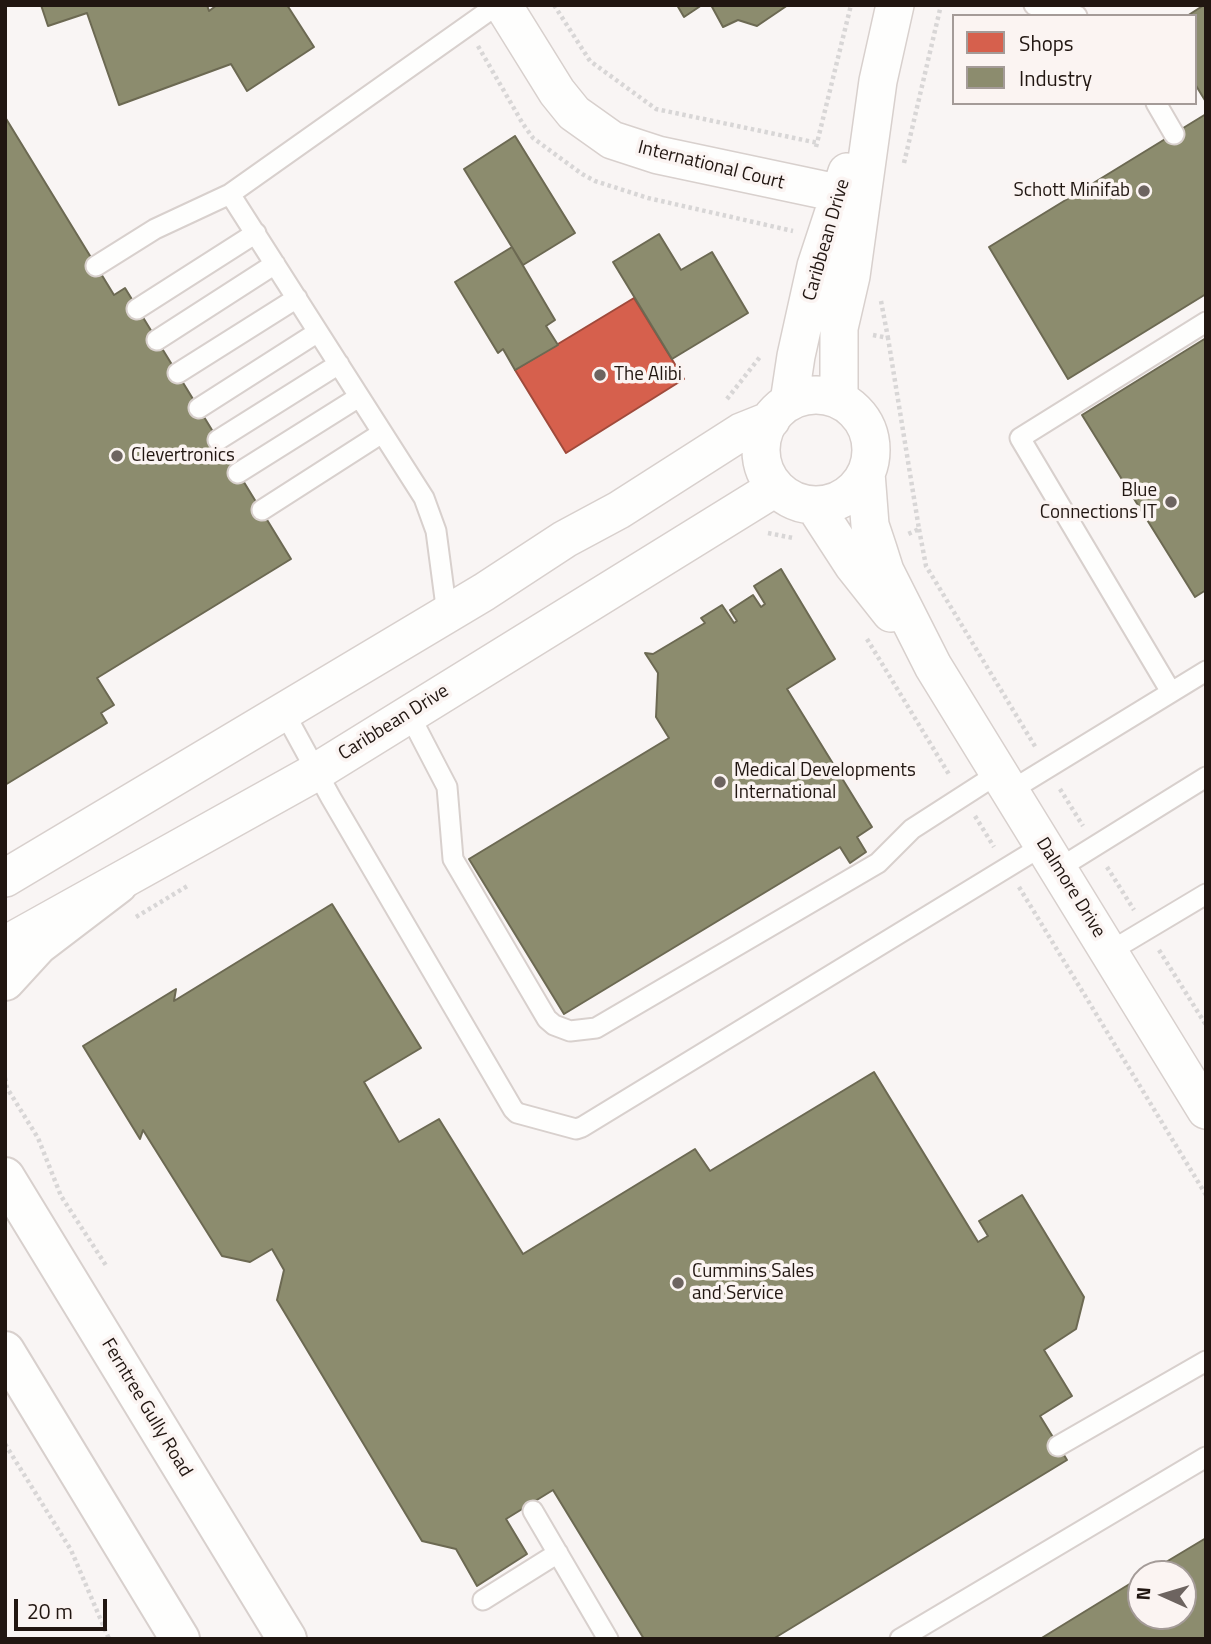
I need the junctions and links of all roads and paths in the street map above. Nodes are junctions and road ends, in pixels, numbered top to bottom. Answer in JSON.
{"nodes":[{"id":1,"x":497,"y":5,"type":"edge"},
{"id":2,"x":503,"y":5,"type":"edge"},
{"id":3,"x":554,"y":5,"type":"edge"},
{"id":4,"x":851,"y":5,"type":"edge"},
{"id":5,"x":895,"y":5,"type":"edge"},
{"id":6,"x":941,"y":5,"type":"edge"},
{"id":7,"x":1034,"y":5,"type":"edge"},
{"id":8,"x":1069,"y":14,"type":"edge"},
{"id":9,"x":1157,"y":105,"type":"edge"},
{"id":10,"x":1174,"y":134,"type":"dead end"},
{"id":11,"x":903,"y":165,"type":"dead end"},
{"id":12,"x":230,"y":194,"type":"junction"},
{"id":13,"x":850,"y":197,"type":"junction"},
{"id":14,"x":256,"y":233,"type":"junction"},
{"id":15,"x":275,"y":264,"type":"junction"},
{"id":16,"x":96,"y":266,"type":"dead end"},
{"id":17,"x":880,"y":297,"type":"dead end"},
{"id":18,"x":297,"y":298,"type":"junction"},
{"id":19,"x":137,"y":309,"type":"dead end"},
{"id":20,"x":1206,"y":322,"type":"edge"},
{"id":21,"x":318,"y":332,"type":"junction"},
{"id":22,"x":864,"y":333,"type":"dead end"},
{"id":23,"x":888,"y":338,"type":"junction"},
{"id":24,"x":157,"y":340,"type":"dead end"},
{"id":25,"x":764,"y":352,"type":"dead end"},
{"id":26,"x":339,"y":364,"type":"junction"},
{"id":27,"x":178,"y":373,"type":"dead end"},
{"id":28,"x":359,"y":397,"type":"junction"},
{"id":29,"x":839,"y":399,"type":"junction"},
{"id":30,"x":720,"y":405,"type":"dead end"},
{"id":31,"x":199,"y":408,"type":"dead end"},
{"id":32,"x":780,"y":411,"type":"junction"},
{"id":33,"x":383,"y":433,"type":"junction"},
{"id":34,"x":218,"y":440,"type":"dead end"},
{"id":35,"x":238,"y":473,"type":"dead end"},
{"id":36,"x":866,"y":473,"type":"junction"},
{"id":37,"x":775,"y":488,"type":"junction"},
{"id":38,"x":814,"y":505,"type":"junction"},
{"id":39,"x":262,"y":510,"type":"dead end"},
{"id":40,"x":901,"y":537,"type":"dead end"},
{"id":41,"x":447,"y":614,"type":"junction"},
{"id":42,"x":933,"y":666,"type":"junction"},
{"id":43,"x":1206,"y":671,"type":"edge"},
{"id":44,"x":1171,"y":692,"type":"junction"},
{"id":45,"x":284,"y":712,"type":"junction"},
{"id":46,"x":409,"y":714,"type":"junction"},
{"id":47,"x":316,"y":772,"type":"junction"},
{"id":48,"x":1206,"y":777,"type":"edge"},
{"id":49,"x":1005,"y":782,"type":"junction"},
{"id":50,"x":1051,"y":857,"type":"junction"},
{"id":51,"x":5,"y":878,"type":"edge"},
{"id":52,"x":117,"y":884,"type":"junction"},
{"id":53,"x":1206,"y":894,"type":"edge"},
{"id":54,"x":5,"y":945,"type":"edge"},
{"id":55,"x":1109,"y":953,"type":"junction"},
{"id":56,"x":5,"y":981,"type":"edge"},
{"id":57,"x":5,"y":1078,"type":"edge"},
{"id":58,"x":1206,"y":1110,"type":"edge"},
{"id":59,"x":5,"y":1177,"type":"edge"},
{"id":60,"x":107,"y":1267,"type":"dead end"},
{"id":61,"x":5,"y":1352,"type":"edge"},
{"id":62,"x":1206,"y":1361,"type":"edge"},
{"id":63,"x":5,"y":1444,"type":"edge"},
{"id":64,"x":1058,"y":1446,"type":"dead end"},
{"id":65,"x":1206,"y":1457,"type":"edge"},
{"id":66,"x":533,"y":1511,"type":"dead end"},
{"id":67,"x":558,"y":1553,"type":"junction"},
{"id":68,"x":483,"y":1600,"type":"dead end"},
{"id":69,"x":109,"y":1639,"type":"edge"},
{"id":70,"x":180,"y":1639,"type":"edge"},
{"id":71,"x":287,"y":1639,"type":"edge"},
{"id":72,"x":608,"y":1639,"type":"edge"},
{"id":73,"x":900,"y":1639,"type":"edge"}],
"edges":[{"from":1,"to":12,"type":"lane"},
{"from":2,"to":13,"type":"street","name":"International Court"},
{"from":3,"to":4,"type":"path"},
{"from":5,"to":13,"type":"street","name":"Caribbean Drive"},
{"from":6,"to":11,"type":"path"},
{"from":7,"to":8,"type":"lane"},
{"from":9,"to":10,"type":"lane"},
{"from":12,"to":14,"type":"lane"},
{"from":12,"to":16,"type":"lane"},
{"from":13,"to":29,"type":"street","name":"Caribbean Drive"},
{"from":13,"to":32,"type":"street","name":"Caribbean Drive"},
{"from":14,"to":15,"type":"lane"},
{"from":14,"to":19,"type":"lane"},
{"from":15,"to":18,"type":"lane"},
{"from":15,"to":24,"type":"lane"},
{"from":17,"to":23,"type":"path"},
{"from":18,"to":21,"type":"lane"},
{"from":18,"to":27,"type":"lane"},
{"from":20,"to":44,"type":"lane"},
{"from":21,"to":26,"type":"lane"},
{"from":21,"to":31,"type":"lane"},
{"from":22,"to":23,"type":"path"},
{"from":23,"to":40,"type":"path"},
{"from":25,"to":30,"type":"path"},
{"from":26,"to":28,"type":"lane"},
{"from":26,"to":34,"type":"lane"},
{"from":28,"to":33,"type":"lane"},
{"from":28,"to":35,"type":"lane"},
{"from":29,"to":32,"type":"street"},
{"from":29,"to":36,"type":"street"},
{"from":32,"to":37,"type":"street"},
{"from":32,"to":41,"type":"street"},
{"from":33,"to":39,"type":"lane"},
{"from":33,"to":41,"type":"lane"},
{"from":36,"to":38,"type":"street"},
{"from":36,"to":42,"type":"street","name":"Dalmore Drive"},
{"from":37,"to":38,"type":"street"},
{"from":37,"to":46,"type":"street","name":"Caribbean Drive"},
{"from":38,"to":42,"type":"street","name":"Dalmore Drive"},
{"from":41,"to":45,"type":"street"},
{"from":42,"to":49,"type":"street","name":"Dalmore Drive"},
{"from":43,"to":44,"type":"lane"},
{"from":44,"to":49,"type":"lane"},
{"from":45,"to":47,"type":"lane"},
{"from":45,"to":51,"type":"street"},
{"from":46,"to":47,"type":"street","name":"Caribbean Drive"},
{"from":46,"to":49,"type":"lane"},
{"from":47,"to":50,"type":"lane"},
{"from":47,"to":52,"type":"street","name":"Caribbean Drive"},
{"from":48,"to":50,"type":"lane"},
{"from":49,"to":50,"type":"street","name":"Dalmore Drive"},
{"from":50,"to":55,"type":"street","name":"Dalmore Drive"},
{"from":52,"to":54,"type":"street","name":"Caribbean Drive"},
{"from":52,"to":56,"type":"main road"},
{"from":53,"to":55,"type":"lane"},
{"from":55,"to":58,"type":"street","name":"Dalmore Drive"},
{"from":57,"to":60,"type":"path"},
{"from":59,"to":71,"type":"main road","name":"Ferntree Gully Road"},
{"from":61,"to":70,"type":"main road"},
{"from":62,"to":64,"type":"lane"},
{"from":63,"to":69,"type":"path"},
{"from":65,"to":73,"type":"lane"},
{"from":66,"to":67,"type":"lane"},
{"from":67,"to":68,"type":"lane"},
{"from":67,"to":72,"type":"lane"}]}
